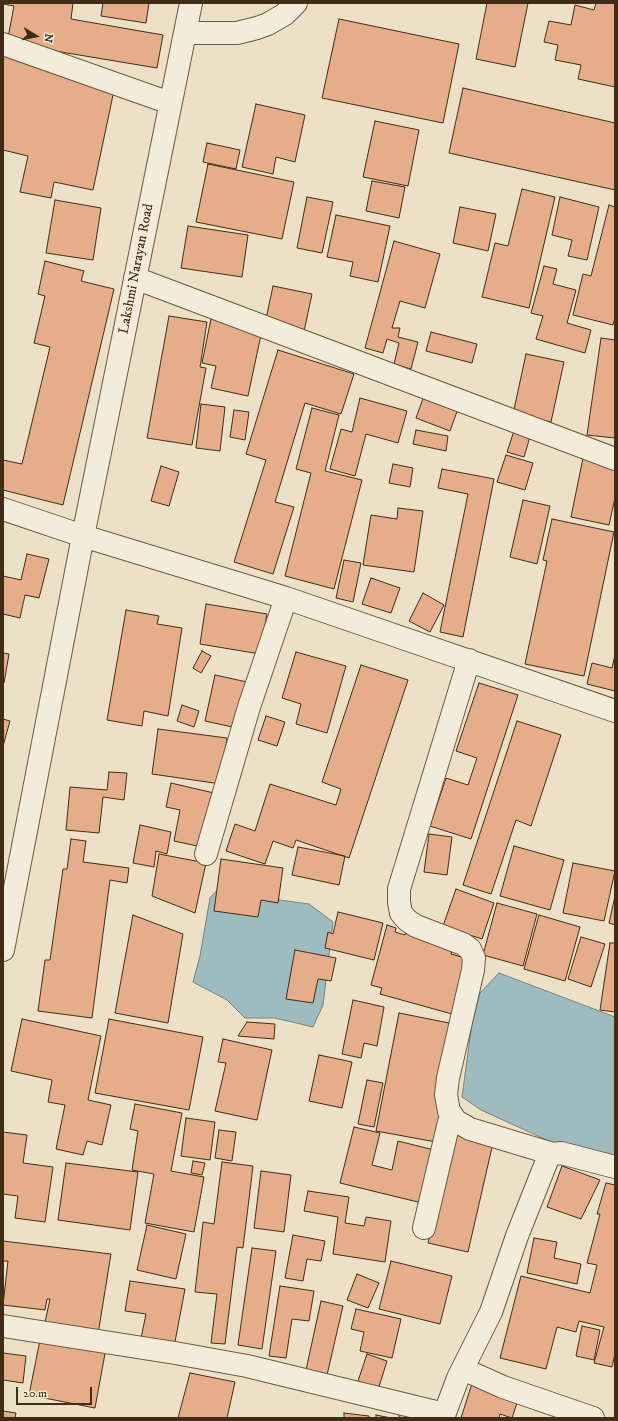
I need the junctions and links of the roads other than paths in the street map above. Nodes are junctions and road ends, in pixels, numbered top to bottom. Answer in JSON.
{"nodes":[{"id":1,"x":191,"y":3,"type":"edge"},
{"id":2,"x":296,"y":3,"type":"edge"},
{"id":3,"x":185,"y":33,"type":"junction"},
{"id":4,"x":3,"y":44,"type":"edge"},
{"id":5,"x":170,"y":103,"type":"junction"},
{"id":6,"x":135,"y":278,"type":"junction"},
{"id":7,"x":615,"y":459,"type":"edge"},
{"id":8,"x":3,"y":509,"type":"edge"},
{"id":9,"x":84,"y":536,"type":"junction"},
{"id":10,"x":286,"y":598,"type":"junction"},
{"id":11,"x":469,"y":660,"type":"junction"},
{"id":12,"x":615,"y":711,"type":"edge"},
{"id":13,"x":206,"y":854,"type":"dead end"},
{"id":14,"x":3,"y":950,"type":"edge"},
{"id":15,"x":456,"y":1121,"type":"junction"},
{"id":16,"x":553,"y":1154,"type":"junction"},
{"id":17,"x":615,"y":1167,"type":"edge"},
{"id":18,"x":424,"y":1228,"type":"dead end"},
{"id":19,"x":3,"y":1326,"type":"edge"},
{"id":20,"x":463,"y":1369,"type":"junction"},
{"id":21,"x":444,"y":1416,"type":"edge"},
{"id":22,"x":593,"y":1418,"type":"edge"}],
"edges":[{"from":1,"to":3,"type":"street","name":"Lakshmi Narayan Road"},
{"from":2,"to":3,"type":"street"},
{"from":3,"to":5,"type":"street","name":"Lakshmi Narayan Road"},
{"from":4,"to":5,"type":"street"},
{"from":5,"to":6,"type":"street","name":"Lakshmi Narayan Road"},
{"from":6,"to":7,"type":"street"},
{"from":6,"to":9,"type":"street","name":"Lakshmi Narayan Road"},
{"from":8,"to":9,"type":"street"},
{"from":9,"to":10,"type":"street"},
{"from":9,"to":14,"type":"street","name":"Lakshmi Narayan Road"},
{"from":10,"to":11,"type":"street"},
{"from":10,"to":13,"type":"street"},
{"from":11,"to":12,"type":"street"},
{"from":11,"to":15,"type":"street"},
{"from":15,"to":16,"type":"street"},
{"from":15,"to":18,"type":"street"},
{"from":16,"to":17,"type":"street"},
{"from":16,"to":20,"type":"street"},
{"from":19,"to":21,"type":"street"},
{"from":20,"to":21,"type":"street"},
{"from":20,"to":22,"type":"street"}]}
